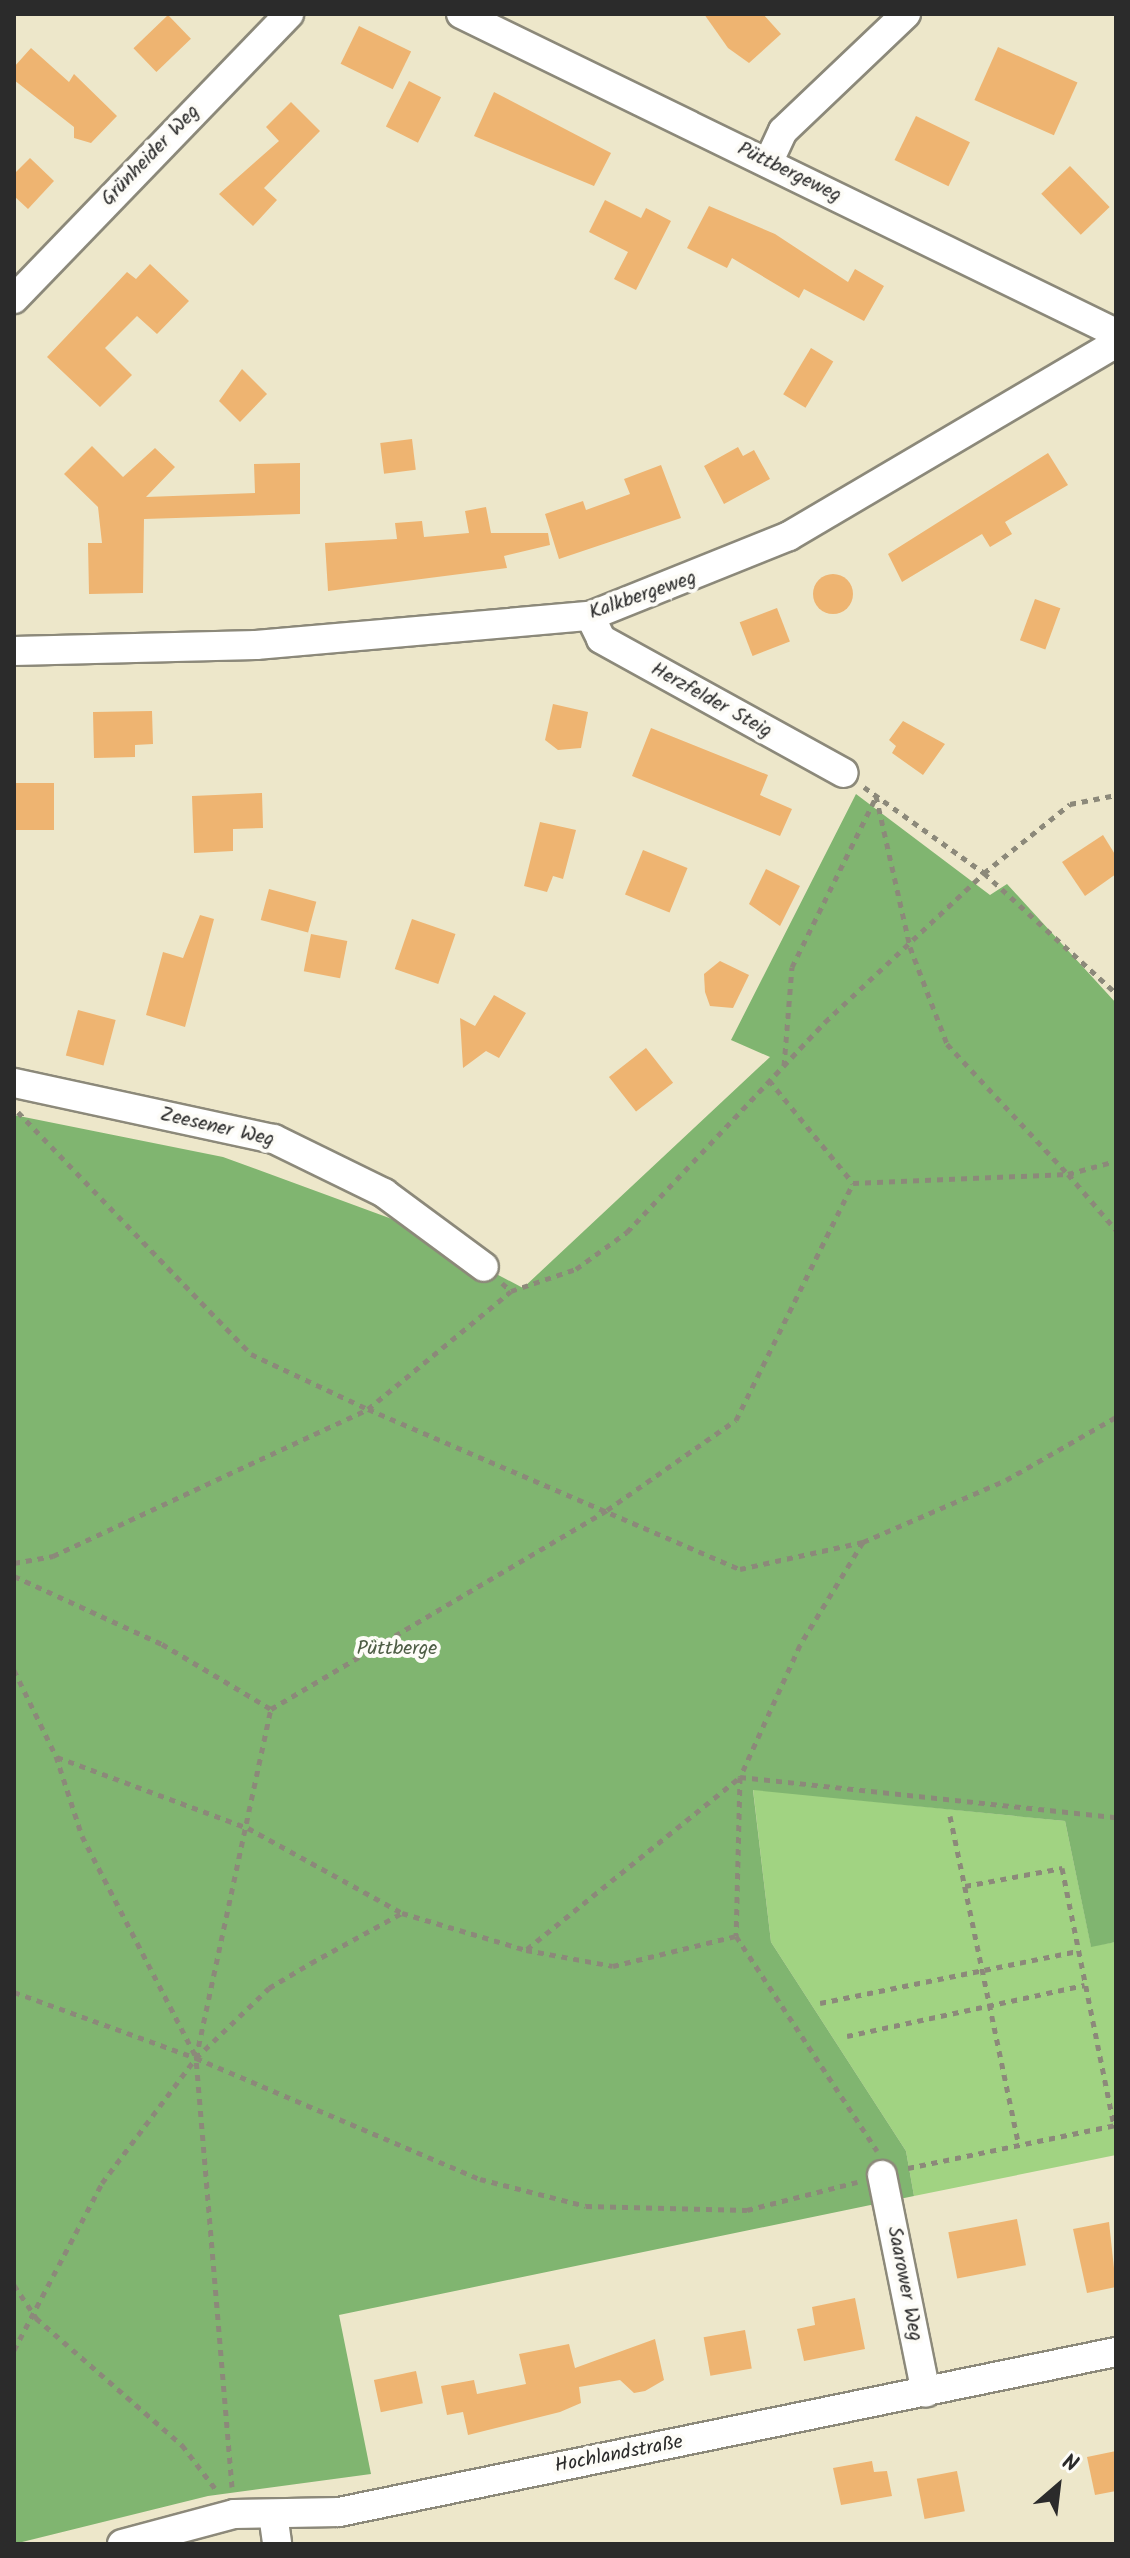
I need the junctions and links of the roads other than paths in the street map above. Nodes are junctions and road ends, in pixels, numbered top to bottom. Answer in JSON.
{"nodes":[{"id":1,"x":289,"y":14,"type":"edge"},
{"id":2,"x":461,"y":14,"type":"edge"},
{"id":3,"x":906,"y":14,"type":"edge"},
{"id":4,"x":768,"y":163,"type":"junction"},
{"id":5,"x":14,"y":299,"type":"edge"},
{"id":6,"x":1116,"y":333,"type":"edge"},
{"id":7,"x":1116,"y":343,"type":"edge"},
{"id":8,"x":590,"y":616,"type":"junction"},
{"id":9,"x":14,"y":651,"type":"edge"},
{"id":10,"x":844,"y":773,"type":"road end"},
{"id":11,"x":14,"y":1083,"type":"edge"},
{"id":12,"x":484,"y":1267,"type":"road end"},
{"id":13,"x":895,"y":2171,"type":"road end"},
{"id":14,"x":1116,"y":2352,"type":"edge"},
{"id":15,"x":926,"y":2393,"type":"junction"},
{"id":16,"x":273,"y":2514,"type":"junction"},
{"id":17,"x":122,"y":2544,"type":"edge"},
{"id":18,"x":277,"y":2544,"type":"edge"}],
"edges":[{"from":1,"to":5,"type":"street","name":"Grünheider Weg"},
{"from":2,"to":4,"type":"street","name":"Püttbergeweg"},
{"from":3,"to":4,"type":"street"},
{"from":4,"to":6,"type":"street","name":"Püttbergeweg"},
{"from":7,"to":8,"type":"street","name":"Kalkbergeweg"},
{"from":8,"to":9,"type":"street","name":"Kalkbergeweg"},
{"from":8,"to":10,"type":"street","name":"Herzfelder Steig"},
{"from":11,"to":12,"type":"street","name":"Zeesener Weg"},
{"from":13,"to":15,"type":"street","name":"Saarower Weg"},
{"from":14,"to":15,"type":"street","name":"Hochlandstraße"},
{"from":15,"to":16,"type":"street","name":"Hochlandstraße"},
{"from":16,"to":17,"type":"street","name":"Hochlandstraße"},
{"from":16,"to":18,"type":"street"}]}
